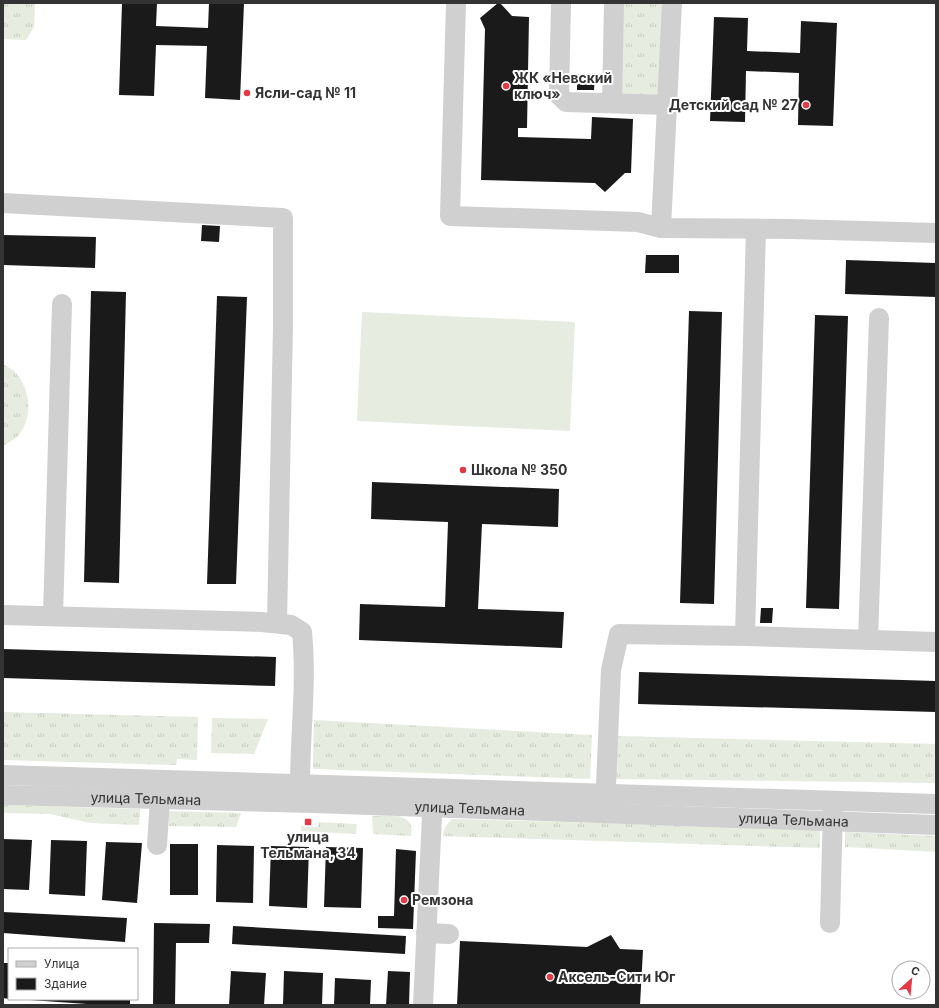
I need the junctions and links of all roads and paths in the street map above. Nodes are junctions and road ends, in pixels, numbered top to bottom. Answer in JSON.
{"nodes":[{"id":1,"x":456,"y":3,"type":"edge"},
{"id":2,"x":561,"y":3,"type":"edge"},
{"id":3,"x":614,"y":3,"type":"edge"},
{"id":4,"x":672,"y":3,"type":"edge"},
{"id":5,"x":612,"y":104,"type":"junction"},
{"id":6,"x":667,"y":105,"type":"junction"},
{"id":7,"x":3,"y":203,"type":"edge"},
{"id":8,"x":662,"y":228,"type":"junction"},
{"id":9,"x":756,"y":229,"type":"junction"},
{"id":10,"x":936,"y":233,"type":"edge"},
{"id":11,"x":62,"y":304,"type":"dead end"},
{"id":12,"x":879,"y":318,"type":"dead end"},
{"id":13,"x":3,"y":615,"type":"edge"},
{"id":14,"x":53,"y":616,"type":"junction"},
{"id":15,"x":277,"y":623,"type":"junction"},
{"id":16,"x":745,"y":636,"type":"junction"},
{"id":17,"x":868,"y":640,"type":"junction"},
{"id":18,"x":936,"y":642,"type":"edge"},
{"id":19,"x":3,"y":775,"type":"edge"},
{"id":20,"x":161,"y":780,"type":"junction"},
{"id":21,"x":300,"y":785,"type":"junction"},
{"id":22,"x":605,"y":794,"type":"junction"},
{"id":23,"x":3,"y":795,"type":"edge"},
{"id":24,"x":433,"y":798,"type":"junction"},
{"id":25,"x":160,"y":800,"type":"junction"},
{"id":26,"x":833,"y":801,"type":"junction"},
{"id":27,"x":936,"y":804,"type":"edge"},
{"id":28,"x":604,"y":814,"type":"junction"},
{"id":29,"x":833,"y":821,"type":"junction"},
{"id":30,"x":936,"y":824,"type":"edge"},
{"id":31,"x":157,"y":845,"type":"dead end"},
{"id":32,"x":830,"y":923,"type":"dead end"},
{"id":33,"x":426,"y":933,"type":"junction"},
{"id":34,"x":449,"y":934,"type":"dead end"},
{"id":35,"x":423,"y":1005,"type":"edge"}],
"edges":[{"from":1,"to":8,"type":"street"},
{"from":2,"to":5,"type":"street"},
{"from":3,"to":5,"type":"street"},
{"from":4,"to":6,"type":"street"},
{"from":5,"to":6,"type":"street"},
{"from":6,"to":8,"type":"street"},
{"from":7,"to":15,"type":"street"},
{"from":8,"to":9,"type":"street"},
{"from":9,"to":10,"type":"street"},
{"from":9,"to":16,"type":"street"},
{"from":11,"to":14,"type":"street"},
{"from":12,"to":17,"type":"street"},
{"from":13,"to":14,"type":"street"},
{"from":14,"to":15,"type":"street"},
{"from":15,"to":21,"type":"street"},
{"from":16,"to":17,"type":"street"},
{"from":16,"to":22,"type":"street"},
{"from":17,"to":18,"type":"street"},
{"from":19,"to":20,"type":"street","name":"улица Тельмана"},
{"from":20,"to":21,"type":"street","name":"улица Тельмана"},
{"from":20,"to":25,"type":"street"},
{"from":21,"to":24,"type":"street","name":"улица Тельмана"},
{"from":22,"to":24,"type":"street","name":"улица Тельмана"},
{"from":22,"to":26,"type":"street","name":"улица Тельмана"},
{"from":22,"to":28,"type":"street"},
{"from":23,"to":25,"type":"street","name":"улица Тельмана"},
{"from":24,"to":25,"type":"street","name":"улица Тельмана"},
{"from":24,"to":28,"type":"street","name":"улица Тельмана"},
{"from":24,"to":33,"type":"street"},
{"from":25,"to":31,"type":"street"},
{"from":26,"to":27,"type":"street","name":"улица Тельмана"},
{"from":26,"to":29,"type":"street"},
{"from":28,"to":29,"type":"street","name":"улица Тельмана"},
{"from":29,"to":30,"type":"street","name":"улица Тельмана"},
{"from":29,"to":32,"type":"street"},
{"from":33,"to":34,"type":"street"},
{"from":33,"to":35,"type":"street"}]}
